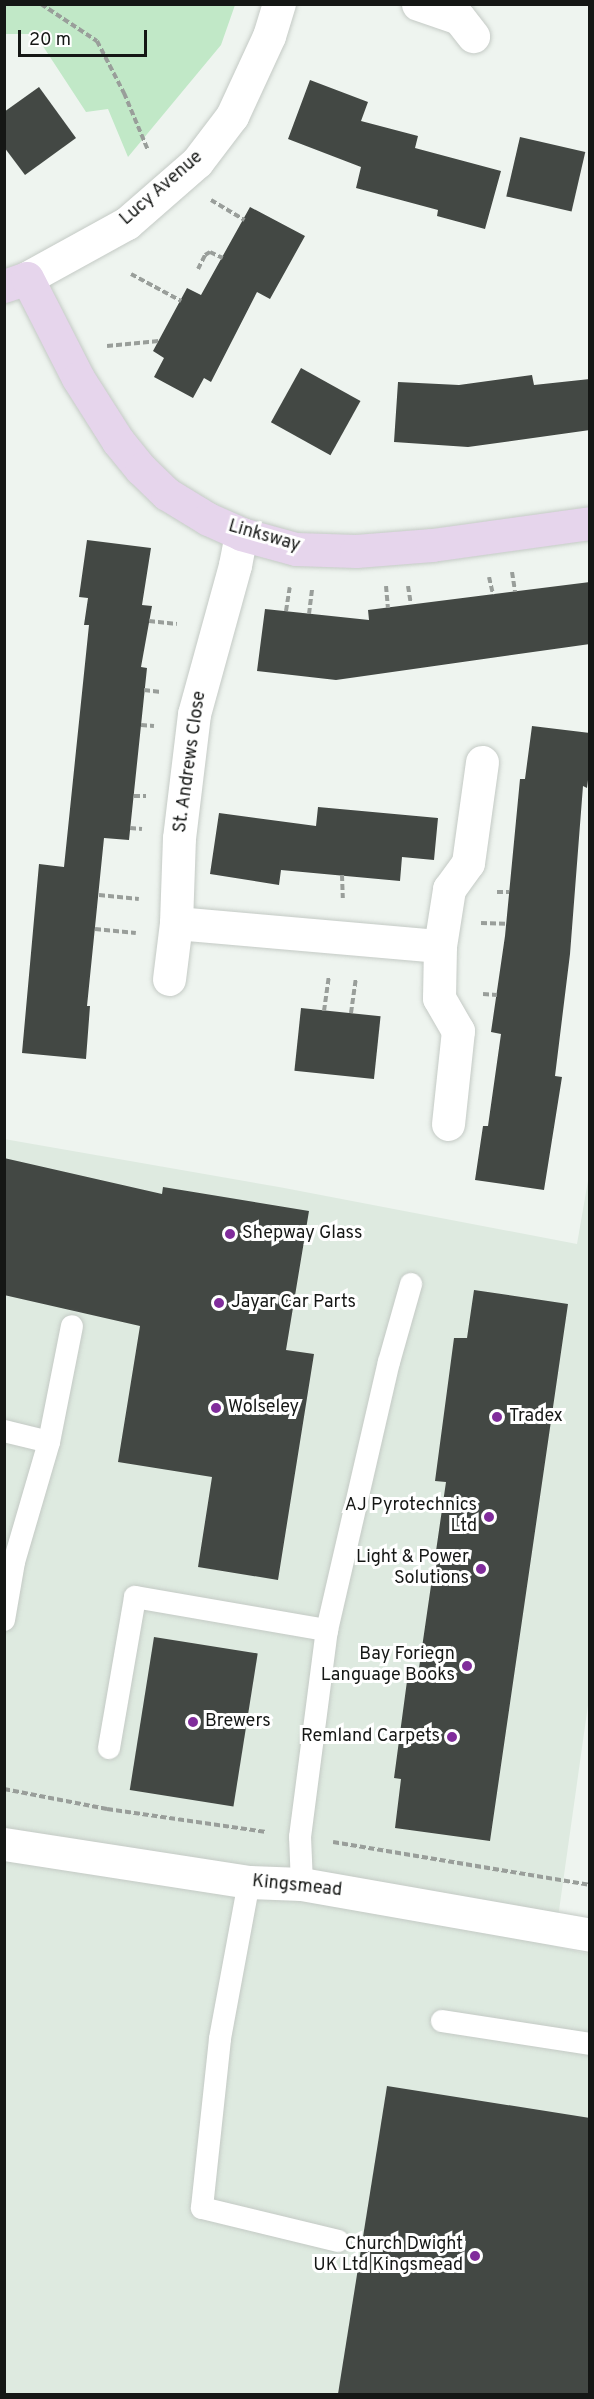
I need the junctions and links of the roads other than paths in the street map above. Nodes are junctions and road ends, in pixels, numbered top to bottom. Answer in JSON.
{"nodes":[{"id":1,"x":279,"y":4,"type":"edge"},
{"id":2,"x":418,"y":4,"type":"edge"},
{"id":3,"x":473,"y":36,"type":"dead end"},
{"id":4,"x":16,"y":282,"type":"edge"},
{"id":5,"x":590,"y":523,"type":"edge"},
{"id":6,"x":241,"y":534,"type":"junction"},
{"id":7,"x":482,"y":762,"type":"dead end"},
{"id":8,"x":176,"y":923,"type":"junction"},
{"id":9,"x":440,"y":946,"type":"junction"},
{"id":10,"x":169,"y":979,"type":"dead end"},
{"id":11,"x":448,"y":1124,"type":"dead end"},
{"id":12,"x":411,"y":1284,"type":"dead end"},
{"id":13,"x":72,"y":1326,"type":"dead end"},
{"id":14,"x":4,"y":1431,"type":"edge"},
{"id":15,"x":49,"y":1442,"type":"junction"},
{"id":16,"x":9,"y":1562,"type":"edge"},
{"id":17,"x":4,"y":1620,"type":"edge"},
{"id":18,"x":327,"y":1630,"type":"junction"},
{"id":19,"x":109,"y":1748,"type":"dead end"},
{"id":20,"x":4,"y":1844,"type":"edge"},
{"id":21,"x":249,"y":1882,"type":"junction"},
{"id":22,"x":302,"y":1884,"type":"junction"},
{"id":23,"x":590,"y":1935,"type":"edge"},
{"id":24,"x":442,"y":2021,"type":"dead end"},
{"id":25,"x":590,"y":2044,"type":"edge"},
{"id":26,"x":339,"y":2241,"type":"dead end"}],
"edges":[{"from":1,"to":4,"type":"street","name":"Lucy Avenue"},
{"from":2,"to":3,"type":"street"},
{"from":4,"to":6,"type":"street","name":"Linksway"},
{"from":5,"to":6,"type":"street","name":"Linksway"},
{"from":6,"to":8,"type":"street","name":"St. Andrews Close"},
{"from":7,"to":9,"type":"street"},
{"from":8,"to":9,"type":"street"},
{"from":8,"to":10,"type":"street","name":"St. Andrews Close"},
{"from":9,"to":11,"type":"street"},
{"from":12,"to":18,"type":"lane"},
{"from":13,"to":15,"type":"lane"},
{"from":14,"to":15,"type":"lane"},
{"from":15,"to":16,"type":"lane"},
{"from":16,"to":17,"type":"lane"},
{"from":18,"to":19,"type":"lane"},
{"from":18,"to":22,"type":"lane"},
{"from":20,"to":21,"type":"street","name":"Kingsmead"},
{"from":21,"to":22,"type":"street","name":"Kingsmead"},
{"from":21,"to":26,"type":"lane"},
{"from":22,"to":23,"type":"street","name":"Kingsmead"},
{"from":24,"to":25,"type":"lane"}]}
